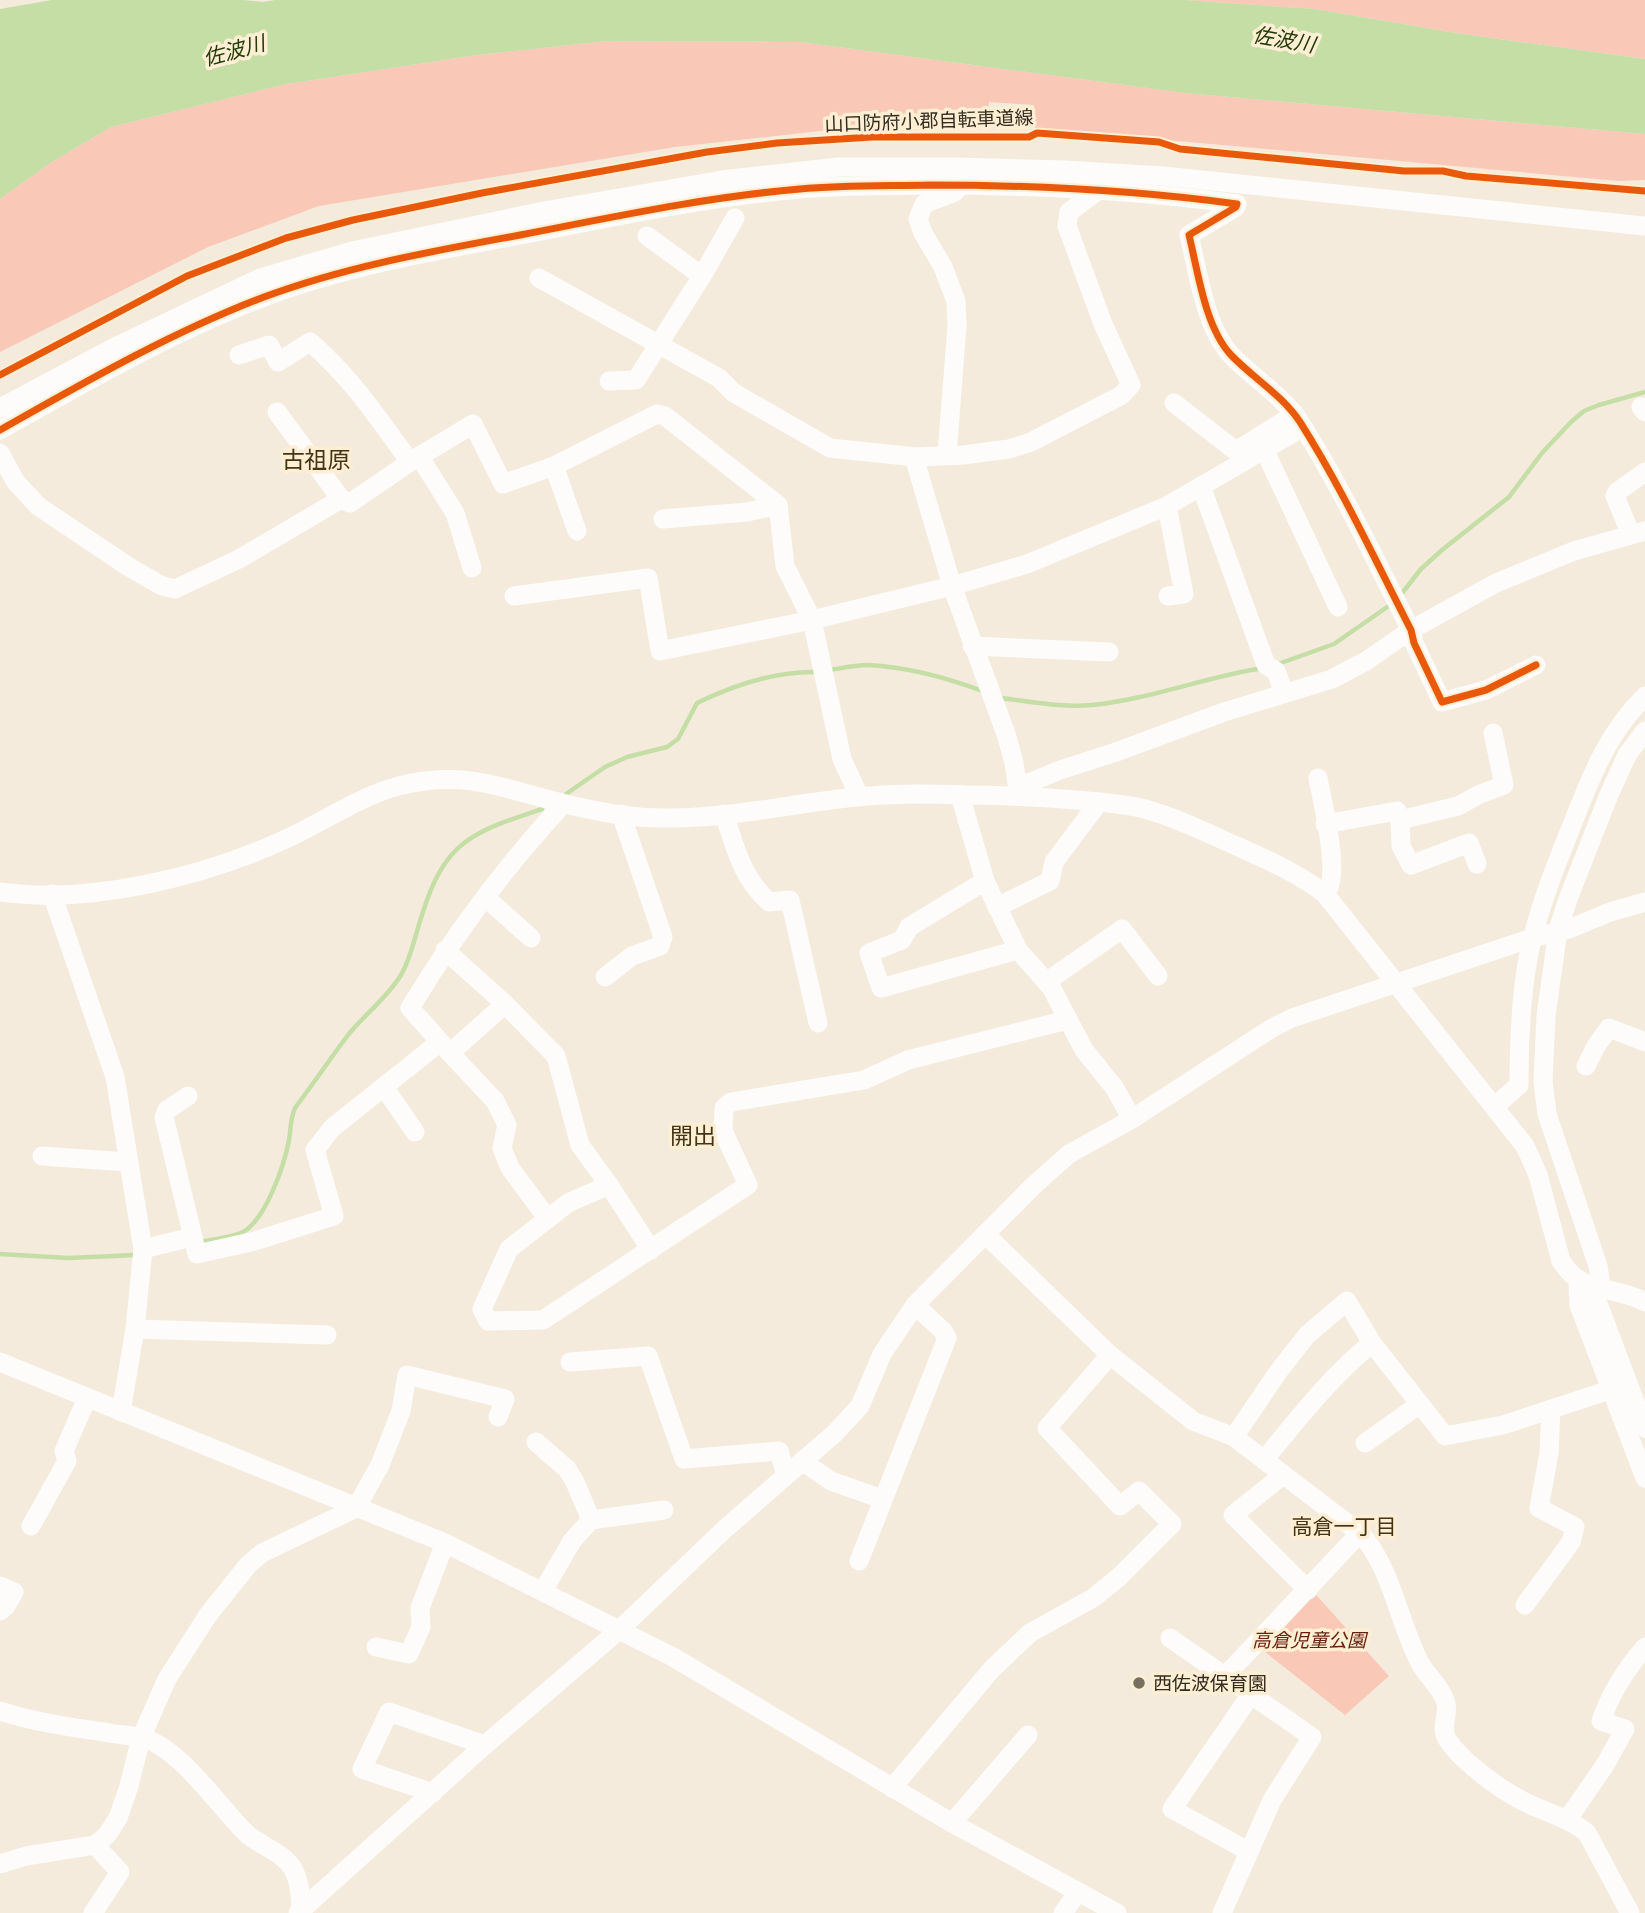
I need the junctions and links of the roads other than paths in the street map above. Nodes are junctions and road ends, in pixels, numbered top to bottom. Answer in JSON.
{"nodes":[{"id":1,"x":960,"y":185,"type":"junction"},
{"id":2,"x":1100,"y":189,"type":"junction"},
{"id":3,"x":735,"y":218,"type":"dead end"},
{"id":4,"x":1645,"y":226,"type":"edge"},
{"id":5,"x":647,"y":236,"type":"dead end"},
{"id":6,"x":702,"y":276,"type":"junction"},
{"id":7,"x":539,"y":278,"type":"dead end"},
{"id":8,"x":659,"y":345,"type":"junction"},
{"id":9,"x":239,"y":355,"type":"dead end"},
{"id":10,"x":609,"y":381,"type":"dead end"},
{"id":11,"x":1174,"y":403,"type":"dead end"},
{"id":12,"x":0,"y":408,"type":"edge"},
{"id":13,"x":277,"y":412,"type":"dead end"},
{"id":14,"x":1299,"y":421,"type":"junction"},
{"id":15,"x":0,"y":430,"type":"edge"},
{"id":16,"x":1264,"y":449,"type":"junction"},
{"id":17,"x":0,"y":453,"type":"edge"},
{"id":18,"x":947,"y":455,"type":"junction"},
{"id":19,"x":916,"y":457,"type":"junction"},
{"id":20,"x":414,"y":459,"type":"junction"},
{"id":21,"x":554,"y":466,"type":"junction"},
{"id":22,"x":1645,"y":472,"type":"edge"},
{"id":23,"x":1201,"y":486,"type":"junction"},
{"id":24,"x":341,"y":499,"type":"junction"},
{"id":25,"x":778,"y":505,"type":"junction"},
{"id":26,"x":1167,"y":506,"type":"junction"},
{"id":27,"x":663,"y":519,"type":"dead end"},
{"id":28,"x":577,"y":531,"type":"dead end"},
{"id":29,"x":1638,"y":533,"type":"edge"},
{"id":30,"x":472,"y":568,"type":"dead end"},
{"id":31,"x":952,"y":586,"type":"junction"},
{"id":32,"x":514,"y":596,"type":"dead end"},
{"id":33,"x":1168,"y":596,"type":"dead end"},
{"id":34,"x":1338,"y":607,"type":"dead end"},
{"id":35,"x":812,"y":620,"type":"junction"},
{"id":36,"x":1411,"y":630,"type":"junction"},
{"id":37,"x":972,"y":646,"type":"junction"},
{"id":38,"x":1109,"y":652,"type":"dead end"},
{"id":39,"x":1536,"y":665,"type":"dead end"},
{"id":40,"x":1284,"y":693,"type":"junction"},
{"id":41,"x":1645,"y":696,"type":"edge"},
{"id":42,"x":1645,"y":731,"type":"edge"},
{"id":43,"x":1493,"y":733,"type":"dead end"},
{"id":44,"x":1318,"y":778,"type":"dead end"},
{"id":45,"x":1019,"y":791,"type":"junction"},
{"id":46,"x":960,"y":795,"type":"junction"},
{"id":47,"x":859,"y":796,"type":"junction"},
{"id":48,"x":1099,"y":802,"type":"junction"},
{"id":49,"x":563,"y":804,"type":"junction"},
{"id":50,"x":621,"y":814,"type":"junction"},
{"id":51,"x":724,"y":814,"type":"junction"},
{"id":52,"x":1400,"y":820,"type":"junction"},
{"id":53,"x":1325,"y":824,"type":"junction"},
{"id":54,"x":1477,"y":864,"type":"dead end"},
{"id":55,"x":985,"y":881,"type":"junction"},
{"id":56,"x":0,"y":892,"type":"edge"},
{"id":57,"x":52,"y":894,"type":"junction"},
{"id":58,"x":1325,"y":894,"type":"junction"},
{"id":59,"x":485,"y":897,"type":"junction"},
{"id":60,"x":1645,"y":902,"type":"edge"},
{"id":61,"x":997,"y":907,"type":"junction"},
{"id":62,"x":1558,"y":930,"type":"junction"},
{"id":63,"x":531,"y":938,"type":"dead end"},
{"id":64,"x":1532,"y":938,"type":"junction"},
{"id":65,"x":445,"y":950,"type":"junction"},
{"id":66,"x":1018,"y":950,"type":"junction"},
{"id":67,"x":1158,"y":976,"type":"dead end"},
{"id":68,"x":605,"y":977,"type":"dead end"},
{"id":69,"x":1046,"y":982,"type":"junction"},
{"id":70,"x":1394,"y":983,"type":"junction"},
{"id":71,"x":505,"y":1004,"type":"junction"},
{"id":72,"x":1067,"y":1020,"type":"junction"},
{"id":73,"x":818,"y":1023,"type":"dead end"},
{"id":74,"x":1645,"y":1042,"type":"edge"},
{"id":75,"x":445,"y":1048,"type":"junction"},
{"id":76,"x":1586,"y":1066,"type":"dead end"},
{"id":77,"x":384,"y":1087,"type":"junction"},
{"id":78,"x":188,"y":1096,"type":"dead end"},
{"id":79,"x":1495,"y":1106,"type":"junction"},
{"id":80,"x":1132,"y":1119,"type":"junction"},
{"id":81,"x":415,"y":1132,"type":"dead end"},
{"id":82,"x":43,"y":1156,"type":"dead end"},
{"id":83,"x":127,"y":1162,"type":"junction"},
{"id":84,"x":609,"y":1185,"type":"junction"},
{"id":85,"x":548,"y":1219,"type":"junction"},
{"id":86,"x":985,"y":1234,"type":"junction"},
{"id":87,"x":192,"y":1237,"type":"junction"},
{"id":88,"x":143,"y":1249,"type":"junction"},
{"id":89,"x":650,"y":1250,"type":"junction"},
{"id":90,"x":1578,"y":1282,"type":"junction"},
{"id":91,"x":1598,"y":1287,"type":"junction"},
{"id":92,"x":1645,"y":1302,"type":"edge"},
{"id":93,"x":915,"y":1305,"type":"junction"},
{"id":94,"x":135,"y":1329,"type":"junction"},
{"id":95,"x":327,"y":1335,"type":"dead end"},
{"id":96,"x":1372,"y":1343,"type":"junction"},
{"id":97,"x":1110,"y":1354,"type":"junction"},
{"id":98,"x":570,"y":1363,"type":"dead end"},
{"id":99,"x":1,"y":1364,"type":"edge"},
{"id":100,"x":1620,"y":1387,"type":"junction"},
{"id":101,"x":87,"y":1398,"type":"junction"},
{"id":102,"x":1420,"y":1404,"type":"junction"},
{"id":103,"x":1551,"y":1410,"type":"junction"},
{"id":104,"x":121,"y":1412,"type":"junction"},
{"id":105,"x":498,"y":1417,"type":"dead end"},
{"id":106,"x":1645,"y":1428,"type":"edge"},
{"id":107,"x":1234,"y":1437,"type":"junction"},
{"id":108,"x":536,"y":1442,"type":"dead end"},
{"id":109,"x":1365,"y":1443,"type":"dead end"},
{"id":110,"x":1264,"y":1460,"type":"junction"},
{"id":111,"x":802,"y":1461,"type":"junction"},
{"id":112,"x":786,"y":1475,"type":"junction"},
{"id":113,"x":1283,"y":1475,"type":"junction"},
{"id":114,"x":1645,"y":1478,"type":"edge"},
{"id":115,"x":882,"y":1499,"type":"junction"},
{"id":116,"x":356,"y":1508,"type":"junction"},
{"id":117,"x":664,"y":1510,"type":"dead end"},
{"id":118,"x":591,"y":1520,"type":"junction"},
{"id":119,"x":31,"y":1526,"type":"dead end"},
{"id":120,"x":1360,"y":1532,"type":"junction"},
{"id":121,"x":445,"y":1543,"type":"junction"},
{"id":122,"x":859,"y":1561,"type":"dead end"},
{"id":123,"x":0,"y":1586,"type":"edge"},
{"id":124,"x":1308,"y":1590,"type":"junction"},
{"id":125,"x":543,"y":1591,"type":"junction"},
{"id":126,"x":1525,"y":1605,"type":"dead end"},
{"id":127,"x":0,"y":1611,"type":"edge"},
{"id":128,"x":618,"y":1631,"type":"junction"},
{"id":129,"x":1170,"y":1638,"type":"dead end"},
{"id":130,"x":376,"y":1647,"type":"dead end"},
{"id":131,"x":1645,"y":1647,"type":"edge"},
{"id":132,"x":1226,"y":1675,"type":"junction"},
{"id":133,"x":1252,"y":1693,"type":"junction"},
{"id":134,"x":0,"y":1711,"type":"edge"},
{"id":135,"x":1028,"y":1735,"type":"dead end"},
{"id":136,"x":141,"y":1738,"type":"junction"},
{"id":137,"x":485,"y":1745,"type":"junction"},
{"id":138,"x":892,"y":1787,"type":"junction"},
{"id":139,"x":433,"y":1793,"type":"junction"},
{"id":140,"x":1567,"y":1820,"type":"junction"},
{"id":141,"x":952,"y":1823,"type":"junction"},
{"id":142,"x":95,"y":1845,"type":"junction"},
{"id":143,"x":1248,"y":1851,"type":"junction"},
{"id":144,"x":0,"y":1864,"type":"edge"},
{"id":145,"x":1078,"y":1892,"type":"junction"},
{"id":146,"x":300,"y":1912,"type":"edge"},
{"id":147,"x":93,"y":1913,"type":"edge"},
{"id":148,"x":1063,"y":1913,"type":"edge"},
{"id":149,"x":1117,"y":1913,"type":"edge"},
{"id":150,"x":1222,"y":1913,"type":"edge"},
{"id":151,"x":1630,"y":1913,"type":"edge"}],
"edges":[{"from":1,"to":2,"type":"street"},
{"from":1,"to":15,"type":"street"},
{"from":1,"to":18,"type":"street"},
{"from":2,"to":14,"type":"street"},
{"from":2,"to":18,"type":"street"},
{"from":3,"to":6,"type":"street"},
{"from":4,"to":12,"type":"street"},
{"from":5,"to":6,"type":"street"},
{"from":6,"to":8,"type":"street"},
{"from":7,"to":8,"type":"street"},
{"from":8,"to":10,"type":"street"},
{"from":8,"to":19,"type":"street"},
{"from":9,"to":20,"type":"street"},
{"from":11,"to":14,"type":"street"},
{"from":13,"to":24,"type":"street"},
{"from":14,"to":16,"type":"street"},
{"from":14,"to":36,"type":"street"},
{"from":16,"to":23,"type":"street"},
{"from":16,"to":34,"type":"street"},
{"from":17,"to":24,"type":"street"},
{"from":18,"to":19,"type":"street"},
{"from":19,"to":31,"type":"street"},
{"from":20,"to":21,"type":"street"},
{"from":20,"to":24,"type":"street"},
{"from":20,"to":30,"type":"street"},
{"from":21,"to":25,"type":"street"},
{"from":21,"to":28,"type":"street"},
{"from":22,"to":29,"type":"street"},
{"from":23,"to":26,"type":"street"},
{"from":23,"to":40,"type":"street"},
{"from":25,"to":27,"type":"street"},
{"from":25,"to":35,"type":"street"},
{"from":26,"to":31,"type":"street"},
{"from":26,"to":33,"type":"street"},
{"from":29,"to":36,"type":"street"},
{"from":31,"to":35,"type":"street"},
{"from":31,"to":37,"type":"street"},
{"from":32,"to":35,"type":"street"},
{"from":35,"to":47,"type":"street"},
{"from":36,"to":39,"type":"street"},
{"from":36,"to":40,"type":"street"},
{"from":37,"to":38,"type":"street"},
{"from":37,"to":45,"type":"street"},
{"from":40,"to":45,"type":"street"},
{"from":41,"to":64,"type":"street"},
{"from":42,"to":62,"type":"street"},
{"from":43,"to":52,"type":"street"},
{"from":44,"to":53,"type":"street"},
{"from":45,"to":46,"type":"street"},
{"from":45,"to":48,"type":"street"},
{"from":46,"to":47,"type":"street"},
{"from":46,"to":55,"type":"street"},
{"from":47,"to":51,"type":"street"},
{"from":48,"to":58,"type":"street"},
{"from":48,"to":61,"type":"street"},
{"from":49,"to":50,"type":"street"},
{"from":49,"to":57,"type":"street"},
{"from":49,"to":59,"type":"street"},
{"from":50,"to":51,"type":"street"},
{"from":50,"to":68,"type":"street"},
{"from":51,"to":73,"type":"street"},
{"from":52,"to":53,"type":"street"},
{"from":52,"to":54,"type":"street"},
{"from":53,"to":58,"type":"street"},
{"from":55,"to":61,"type":"street"},
{"from":55,"to":66,"type":"street"},
{"from":56,"to":57,"type":"street"},
{"from":57,"to":83,"type":"street"},
{"from":58,"to":70,"type":"street"},
{"from":59,"to":63,"type":"street"},
{"from":59,"to":65,"type":"street"},
{"from":60,"to":62,"type":"street"},
{"from":61,"to":66,"type":"street"},
{"from":62,"to":64,"type":"street"},
{"from":62,"to":91,"type":"street"},
{"from":64,"to":70,"type":"street"},
{"from":64,"to":79,"type":"street"},
{"from":65,"to":71,"type":"street"},
{"from":65,"to":75,"type":"street"},
{"from":66,"to":69,"type":"street"},
{"from":67,"to":69,"type":"street"},
{"from":69,"to":72,"type":"street"},
{"from":70,"to":79,"type":"street"},
{"from":70,"to":80,"type":"street"},
{"from":71,"to":75,"type":"street"},
{"from":71,"to":84,"type":"street"},
{"from":72,"to":80,"type":"street"},
{"from":72,"to":89,"type":"street"},
{"from":74,"to":76,"type":"street"},
{"from":75,"to":77,"type":"street"},
{"from":75,"to":85,"type":"street"},
{"from":77,"to":81,"type":"street"},
{"from":77,"to":87,"type":"street"},
{"from":78,"to":87,"type":"street"},
{"from":79,"to":90,"type":"street"},
{"from":80,"to":86,"type":"street"},
{"from":82,"to":83,"type":"street"},
{"from":83,"to":88,"type":"street"},
{"from":84,"to":85,"type":"street"},
{"from":84,"to":89,"type":"street"},
{"from":85,"to":89,"type":"street"},
{"from":86,"to":93,"type":"street"},
{"from":86,"to":97,"type":"street"},
{"from":87,"to":88,"type":"street"},
{"from":88,"to":94,"type":"street"},
{"from":90,"to":91,"type":"street"},
{"from":90,"to":100,"type":"street"},
{"from":91,"to":92,"type":"street"},
{"from":91,"to":100,"type":"street"},
{"from":93,"to":111,"type":"street"},
{"from":93,"to":115,"type":"street"},
{"from":94,"to":95,"type":"street"},
{"from":94,"to":104,"type":"street"},
{"from":96,"to":102,"type":"street"},
{"from":96,"to":107,"type":"street"},
{"from":96,"to":110,"type":"street"},
{"from":97,"to":107,"type":"street"},
{"from":97,"to":138,"type":"street"},
{"from":98,"to":112,"type":"street"},
{"from":99,"to":101,"type":"street"},
{"from":100,"to":103,"type":"street"},
{"from":100,"to":106,"type":"street"},
{"from":100,"to":114,"type":"street"},
{"from":101,"to":104,"type":"street"},
{"from":101,"to":119,"type":"street"},
{"from":102,"to":103,"type":"street"},
{"from":102,"to":109,"type":"street"},
{"from":103,"to":126,"type":"street"},
{"from":104,"to":116,"type":"street"},
{"from":105,"to":116,"type":"street"},
{"from":107,"to":110,"type":"street"},
{"from":108,"to":118,"type":"street"},
{"from":110,"to":113,"type":"street"},
{"from":111,"to":112,"type":"street"},
{"from":111,"to":115,"type":"street"},
{"from":112,"to":128,"type":"street"},
{"from":113,"to":120,"type":"street"},
{"from":113,"to":124,"type":"street"},
{"from":115,"to":122,"type":"street"},
{"from":116,"to":121,"type":"street"},
{"from":116,"to":136,"type":"street"},
{"from":117,"to":118,"type":"street"},
{"from":118,"to":125,"type":"street"},
{"from":120,"to":124,"type":"street"},
{"from":120,"to":140,"type":"street"},
{"from":121,"to":125,"type":"street"},
{"from":121,"to":130,"type":"street"},
{"from":123,"to":127,"type":"street"},
{"from":124,"to":132,"type":"street"},
{"from":125,"to":128,"type":"street"},
{"from":128,"to":137,"type":"street"},
{"from":128,"to":138,"type":"street"},
{"from":129,"to":132,"type":"street"},
{"from":131,"to":140,"type":"street"},
{"from":132,"to":133,"type":"street"},
{"from":133,"to":143,"type":"street"},
{"from":133,"to":143,"type":"street"},
{"from":134,"to":136,"type":"street"},
{"from":135,"to":141,"type":"street"},
{"from":136,"to":142,"type":"street"},
{"from":136,"to":146,"type":"street"},
{"from":137,"to":139,"type":"street"},
{"from":137,"to":139,"type":"street"},
{"from":138,"to":141,"type":"street"},
{"from":139,"to":146,"type":"street"},
{"from":140,"to":151,"type":"street"},
{"from":141,"to":145,"type":"street"},
{"from":142,"to":144,"type":"street"},
{"from":142,"to":147,"type":"street"},
{"from":143,"to":150,"type":"street"},
{"from":145,"to":148,"type":"street"},
{"from":145,"to":149,"type":"street"}]}
